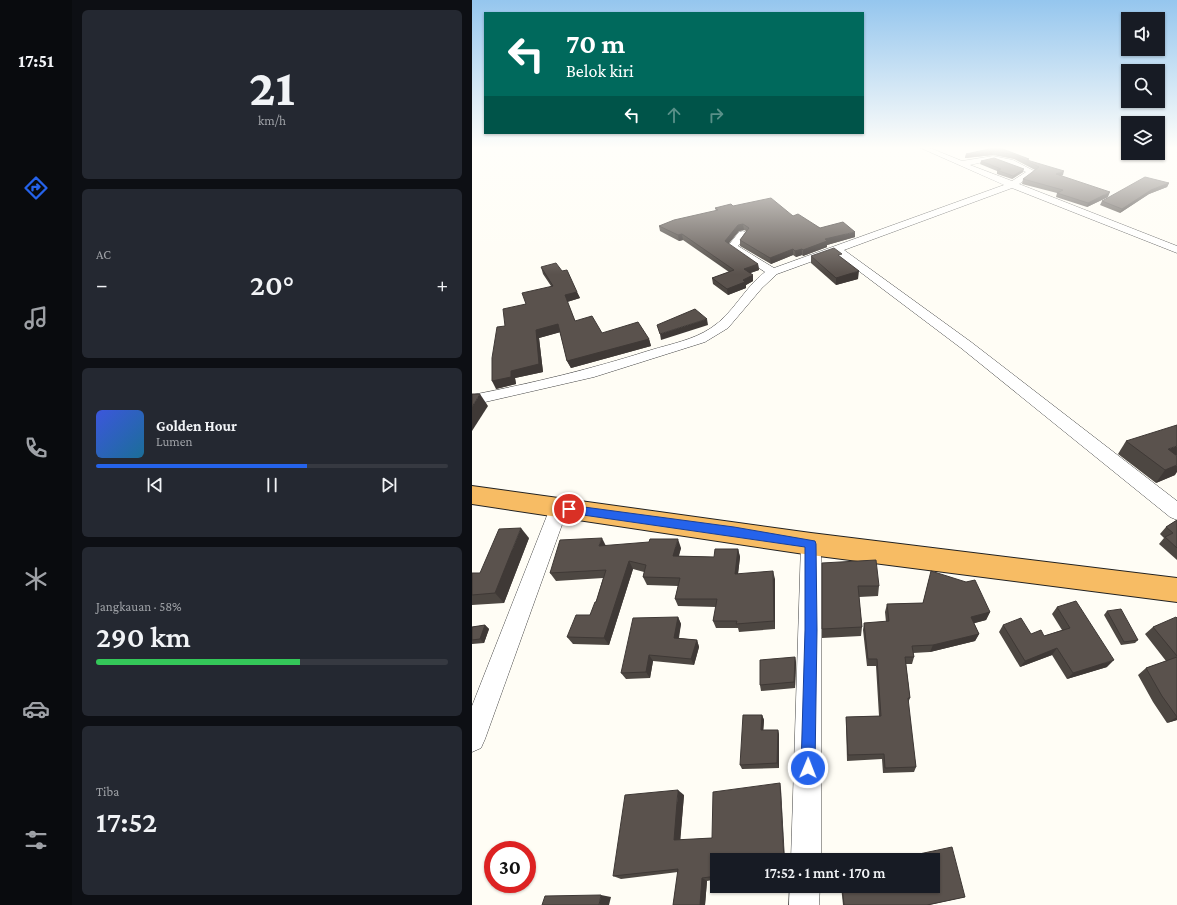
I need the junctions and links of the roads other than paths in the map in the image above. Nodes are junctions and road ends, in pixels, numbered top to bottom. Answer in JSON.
{"nodes":[{"id":1,"x":998,"y":190,"type":"edge"},
{"id":2,"x":1025,"y":190,"type":"edge"},
{"id":3,"x":742,"y":234,"type":"dead end"},
{"id":4,"x":836,"y":249,"type":"junction"},
{"id":5,"x":1177,"y":250,"type":"edge"},
{"id":6,"x":773,"y":272,"type":"junction"},
{"id":7,"x":472,"y":400,"type":"edge"},
{"id":8,"x":472,"y":495,"type":"edge"},
{"id":9,"x":559,"y":508,"type":"junction"},
{"id":10,"x":1177,"y":512,"type":"edge"},
{"id":11,"x":811,"y":544,"type":"junction"},
{"id":12,"x":1177,"y":590,"type":"edge"},
{"id":13,"x":472,"y":739,"type":"edge"},
{"id":14,"x":806,"y":853,"type":"edge"},
{"id":15,"x":805,"y":893,"type":"edge"},
{"id":16,"x":804,"y":905,"type":"edge"}],
"edges":[{"from":1,"to":4,"type":"street"},
{"from":2,"to":5,"type":"street"},
{"from":3,"to":6,"type":"street"},
{"from":4,"to":6,"type":"street"},
{"from":4,"to":10,"type":"street"},
{"from":6,"to":7,"type":"street"},
{"from":8,"to":9,"type":"highway"},
{"from":9,"to":11,"type":"highway"},
{"from":9,"to":13,"type":"street"},
{"from":11,"to":12,"type":"highway"},
{"from":11,"to":14,"type":"street"},
{"from":15,"to":16,"type":"street"}]}
